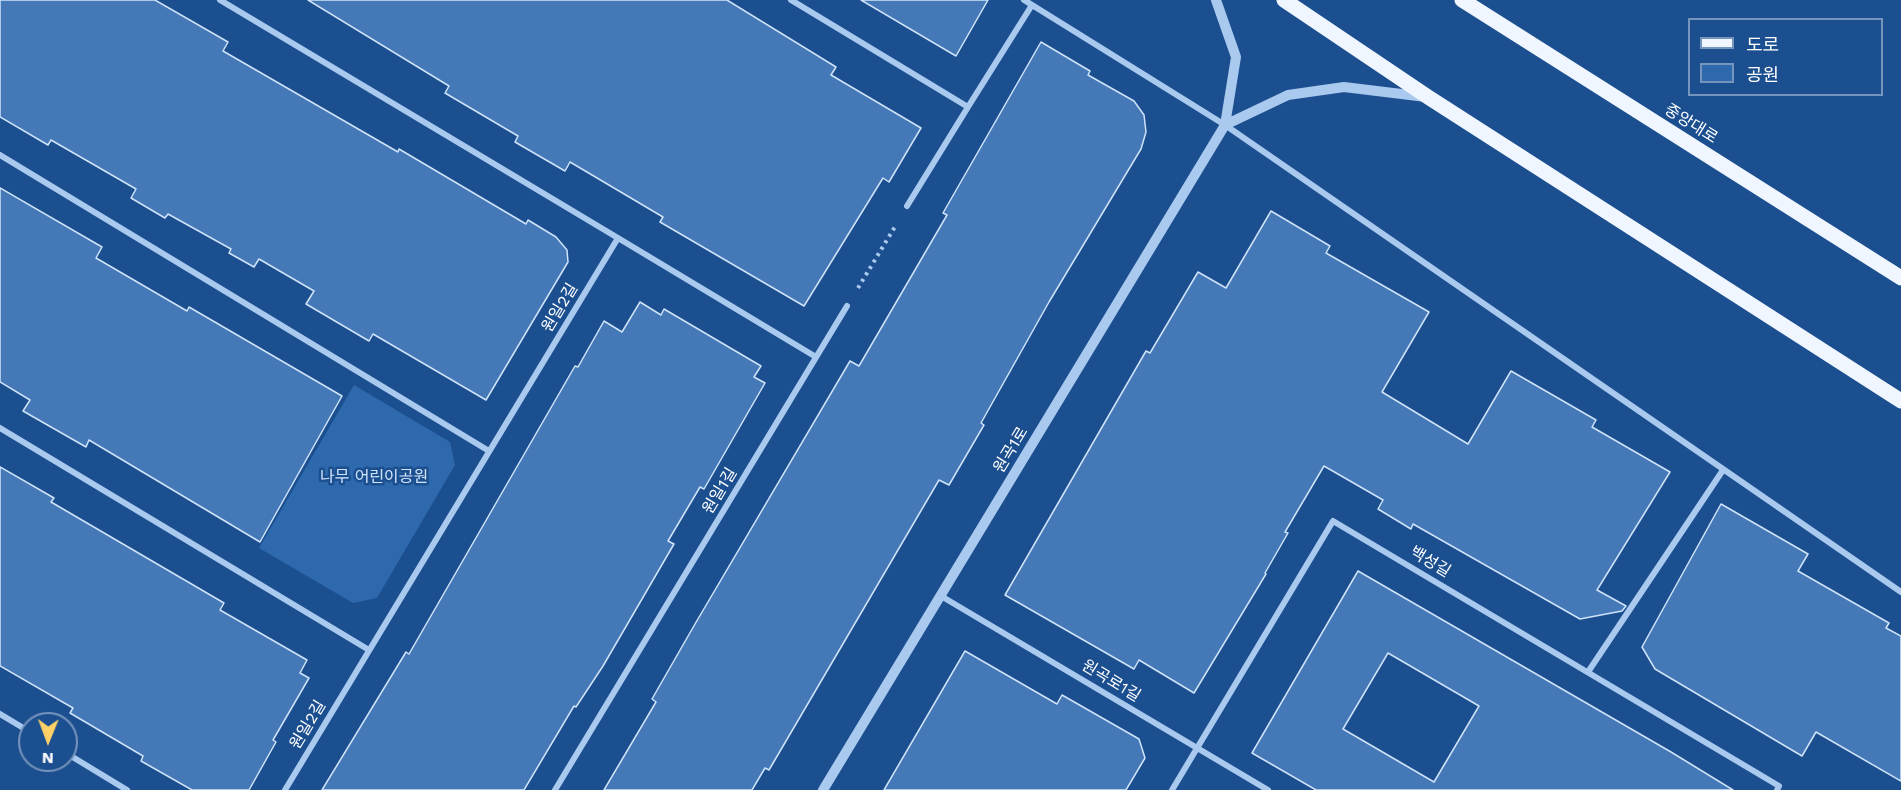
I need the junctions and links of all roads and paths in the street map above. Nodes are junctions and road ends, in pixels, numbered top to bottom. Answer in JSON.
{"nodes":[{"id":1,"x":220,"y":0,"type":"edge"},
{"id":2,"x":791,"y":0,"type":"edge"},
{"id":3,"x":1024,"y":0,"type":"edge"},
{"id":4,"x":1216,"y":0,"type":"edge"},
{"id":5,"x":1284,"y":0,"type":"edge"},
{"id":6,"x":1462,"y":0,"type":"edge"},
{"id":7,"x":1032,"y":5,"type":"junction"},
{"id":8,"x":1428,"y":97,"type":"junction"},
{"id":9,"x":968,"y":107,"type":"junction"},
{"id":10,"x":1225,"y":125,"type":"junction"},
{"id":11,"x":0,"y":155,"type":"edge"},
{"id":12,"x":907,"y":206,"type":"joint"},
{"id":13,"x":618,"y":238,"type":"junction"},
{"id":14,"x":1901,"y":278,"type":"edge"},
{"id":15,"x":847,"y":306,"type":"joint"},
{"id":16,"x":816,"y":357,"type":"junction"},
{"id":17,"x":1901,"y":401,"type":"edge"},
{"id":18,"x":0,"y":428,"type":"edge"},
{"id":19,"x":489,"y":451,"type":"junction"},
{"id":20,"x":1723,"y":470,"type":"junction"},
{"id":21,"x":1901,"y":592,"type":"edge"},
{"id":22,"x":941,"y":596,"type":"junction"},
{"id":23,"x":369,"y":650,"type":"junction"},
{"id":24,"x":1588,"y":672,"type":"junction"},
{"id":25,"x":0,"y":714,"type":"edge"},
{"id":26,"x":18,"y":725,"type":"edge"},
{"id":27,"x":1197,"y":748,"type":"junction"},
{"id":28,"x":78,"y":760,"type":"edge"},
{"id":29,"x":127,"y":790,"type":"edge"},
{"id":30,"x":285,"y":790,"type":"edge"},
{"id":31,"x":555,"y":790,"type":"edge"},
{"id":32,"x":823,"y":790,"type":"edge"},
{"id":33,"x":1172,"y":790,"type":"edge"},
{"id":34,"x":1268,"y":790,"type":"edge"},
{"id":35,"x":1777,"y":790,"type":"edge"}],
"edges":[{"from":1,"to":13,"type":"street"},
{"from":2,"to":9,"type":"street"},
{"from":3,"to":7,"type":"street"},
{"from":4,"to":10,"type":"street"},
{"from":5,"to":8,"type":"main road"},
{"from":6,"to":14,"type":"main road","name":"중앙대로"},
{"from":7,"to":9,"type":"street"},
{"from":7,"to":10,"type":"street"},
{"from":8,"to":10,"type":"street"},
{"from":8,"to":17,"type":"main road"},
{"from":9,"to":12,"type":"street"},
{"from":10,"to":20,"type":"street"},
{"from":10,"to":22,"type":"street","name":"원곡1로"},
{"from":11,"to":19,"type":"street"},
{"from":12,"to":15,"type":"path"},
{"from":13,"to":16,"type":"street"},
{"from":13,"to":19,"type":"street","name":"원일2길"},
{"from":15,"to":16,"type":"street","name":"원일1길"},
{"from":16,"to":31,"type":"street","name":"원일1길"},
{"from":18,"to":23,"type":"street"},
{"from":19,"to":23,"type":"street","name":"원일2길"},
{"from":20,"to":21,"type":"street"},
{"from":20,"to":24,"type":"street"},
{"from":22,"to":27,"type":"street","name":"원곡로1길"},
{"from":22,"to":32,"type":"street","name":"원곡1로"},
{"from":23,"to":30,"type":"street","name":"원일2길"},
{"from":24,"to":27,"type":"street","name":"백성길"},
{"from":24,"to":35,"type":"street","name":"백성길"},
{"from":25,"to":26,"type":"street"},
{"from":27,"to":33,"type":"street","name":"백성길"},
{"from":27,"to":34,"type":"street","name":"원곡로1길"},
{"from":28,"to":29,"type":"street"}]}
